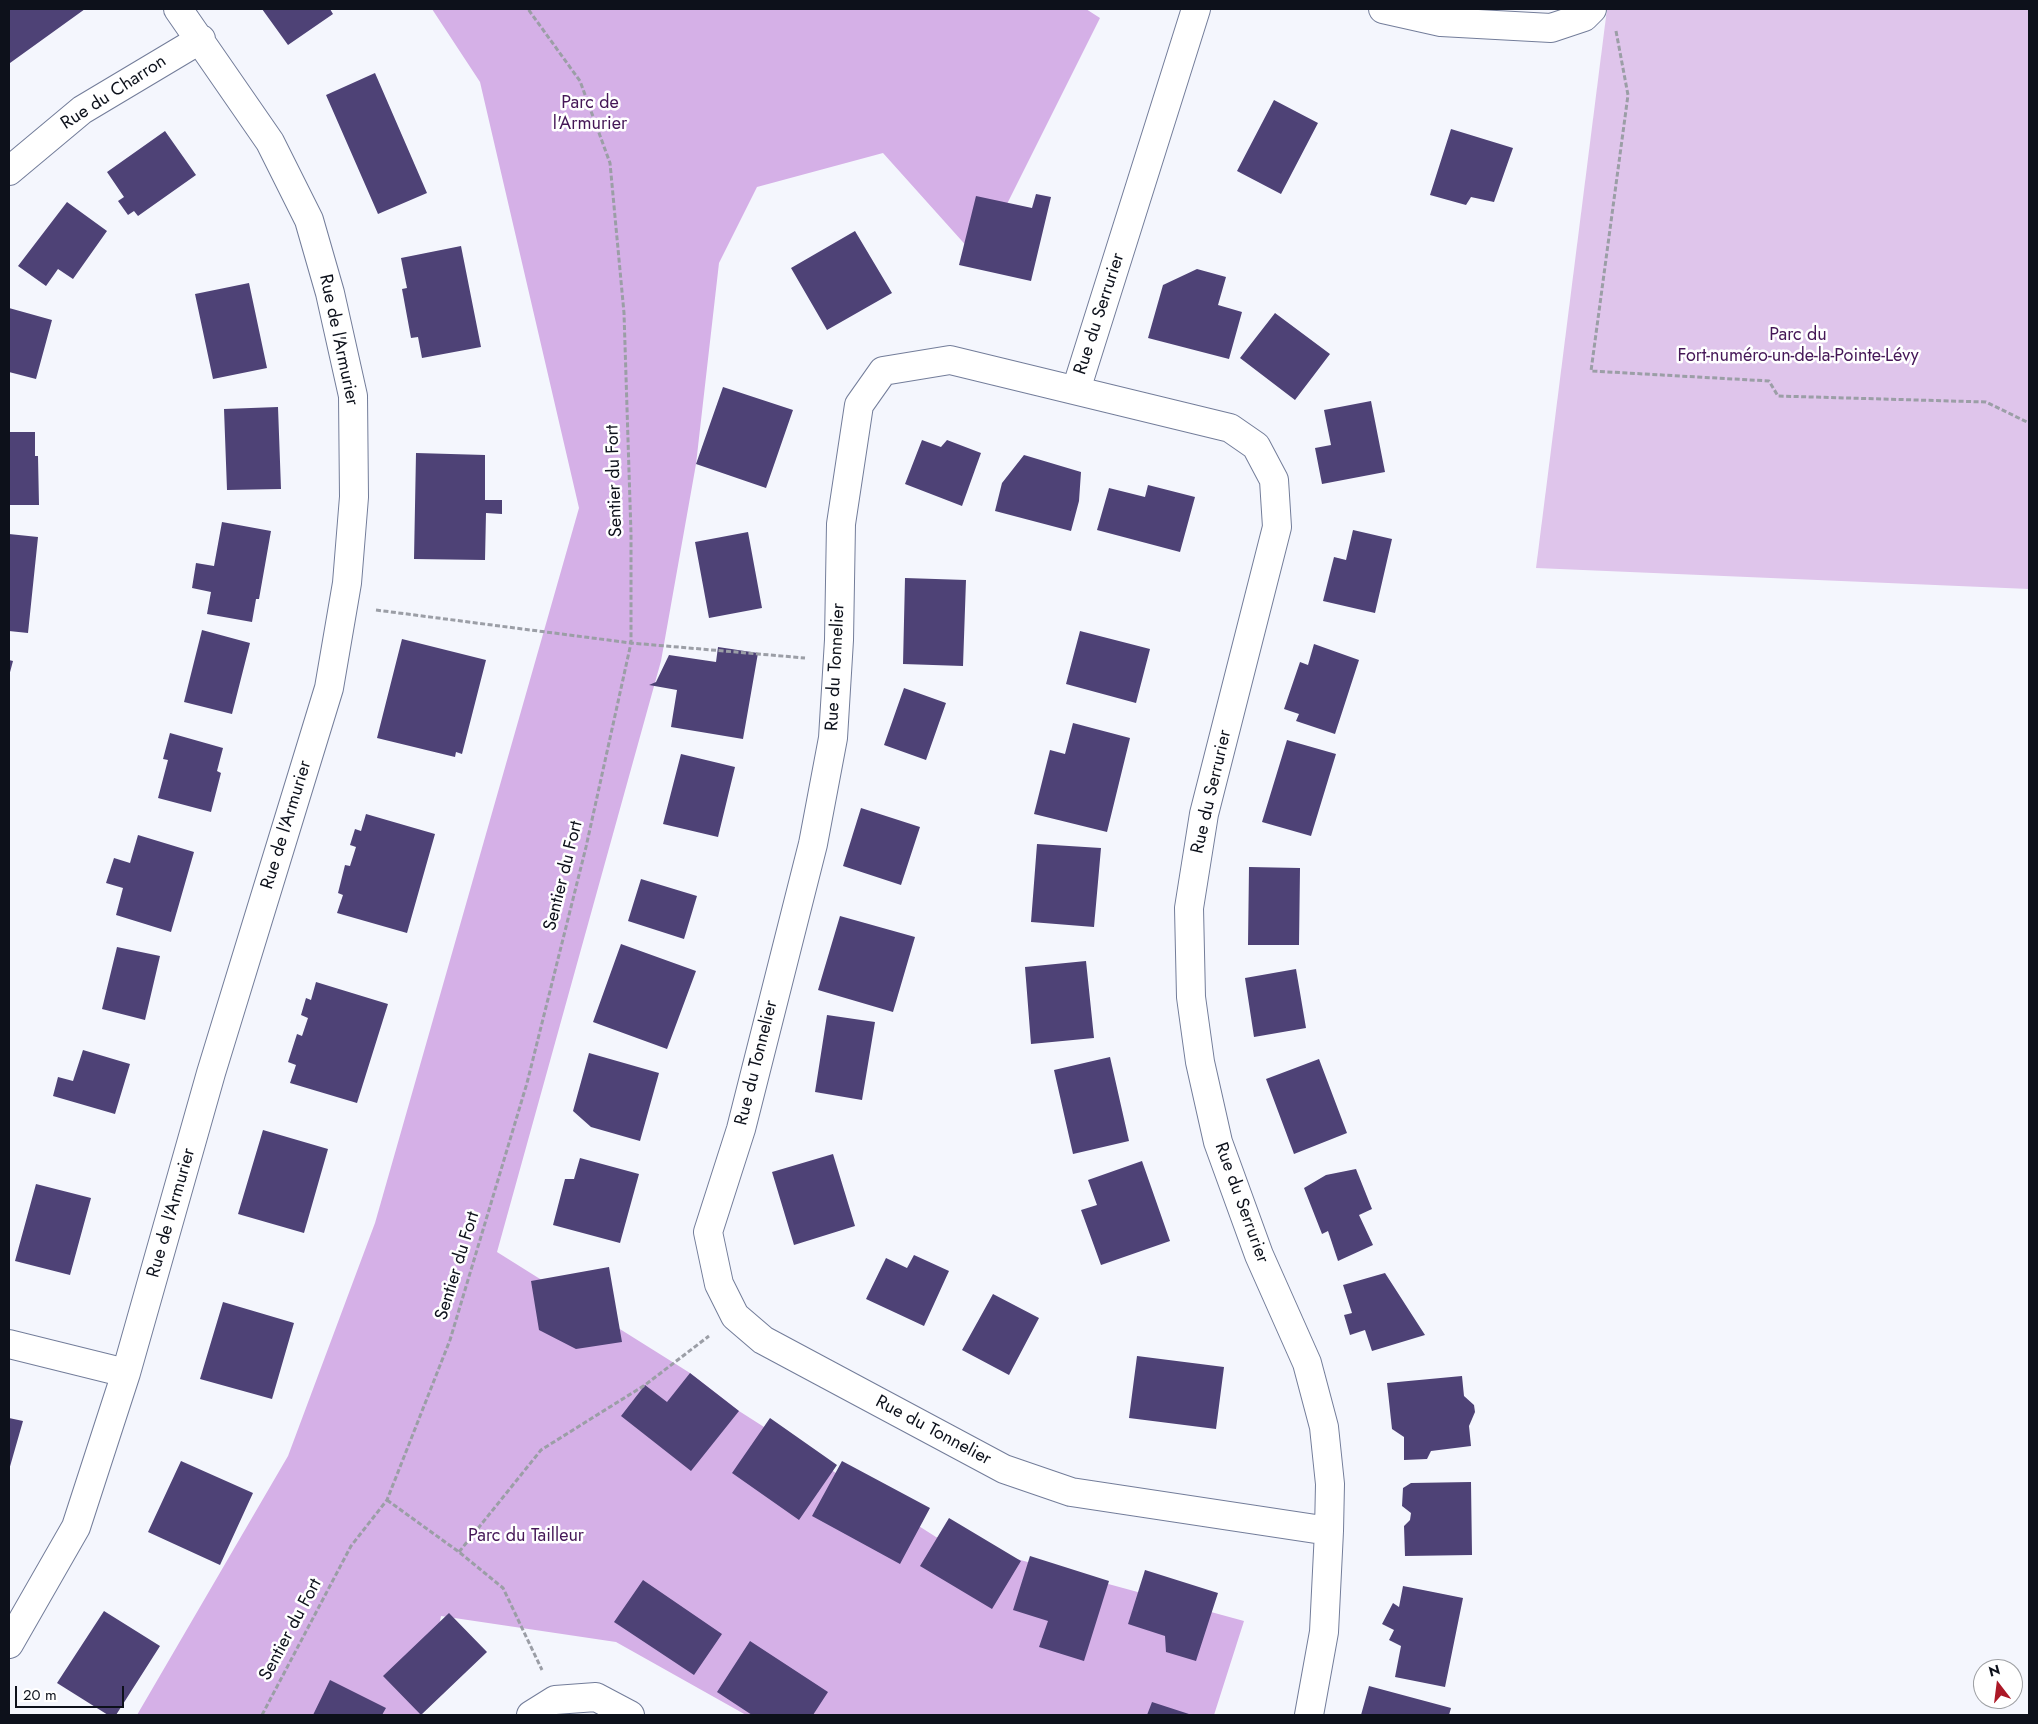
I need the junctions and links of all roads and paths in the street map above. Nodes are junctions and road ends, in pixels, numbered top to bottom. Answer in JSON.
{"nodes":[{"id":1,"x":178,"y":9,"type":"edge"},
{"id":2,"x":528,"y":9,"type":"edge"},
{"id":3,"x":1196,"y":9,"type":"edge"},
{"id":4,"x":1383,"y":9,"type":"edge"},
{"id":5,"x":1592,"y":9,"type":"edge"},
{"id":6,"x":1616,"y":28,"type":"dead end"},
{"id":7,"x":201,"y":39,"type":"junction"},
{"id":8,"x":9,"y":171,"type":"edge"},
{"id":9,"x":1076,"y":390,"type":"junction"},
{"id":10,"x":2029,"y":423,"type":"edge"},
{"id":11,"x":343,"y":606,"type":"junction"},
{"id":12,"x":631,"y":643,"type":"junction"},
{"id":13,"x":838,"y":660,"type":"junction"},
{"id":14,"x":735,"y":1316,"type":"junction"},
{"id":15,"x":9,"y":1344,"type":"edge"},
{"id":16,"x":126,"y":1373,"type":"junction"},
{"id":17,"x":387,"y":1500,"type":"junction"},
{"id":18,"x":1329,"y":1531,"type":"junction"},
{"id":19,"x":459,"y":1552,"type":"junction"},
{"id":20,"x":9,"y":1644,"type":"edge"},
{"id":21,"x":555,"y":1700,"type":"junction"},
{"id":22,"x":262,"y":1715,"type":"edge"},
{"id":23,"x":532,"y":1715,"type":"edge"},
{"id":24,"x":630,"y":1715,"type":"edge"},
{"id":25,"x":1309,"y":1715,"type":"edge"}],
"edges":[{"from":1,"to":7,"type":"street","name":"Rue de l'Armurier"},
{"from":2,"to":12,"type":"path","name":"Sentier du Fort"},
{"from":3,"to":9,"type":"street","name":"Rue du Serrurier"},
{"from":4,"to":5,"type":"street"},
{"from":6,"to":10,"type":"path"},
{"from":7,"to":8,"type":"street","name":"Rue du Charron"},
{"from":7,"to":11,"type":"street","name":"Rue de l'Armurier"},
{"from":9,"to":13,"type":"street","name":"Rue du Tonnelier"},
{"from":9,"to":18,"type":"street","name":"Rue du Serrurier"},
{"from":11,"to":12,"type":"path"},
{"from":11,"to":16,"type":"street","name":"Rue de l'Armurier"},
{"from":12,"to":13,"type":"path"},
{"from":12,"to":17,"type":"path","name":"Sentier du Fort"},
{"from":13,"to":14,"type":"street","name":"Rue du Tonnelier"},
{"from":14,"to":18,"type":"street","name":"Rue du Tonnelier"},
{"from":14,"to":19,"type":"path"},
{"from":15,"to":16,"type":"street"},
{"from":16,"to":20,"type":"street","name":"Rue de l'Armurier"},
{"from":17,"to":19,"type":"path"},
{"from":17,"to":22,"type":"path","name":"Sentier du Fort"},
{"from":18,"to":25,"type":"street","name":"Rue du Serrurier"},
{"from":19,"to":21,"type":"path"},
{"from":21,"to":23,"type":"street"},
{"from":21,"to":24,"type":"street"}]}
